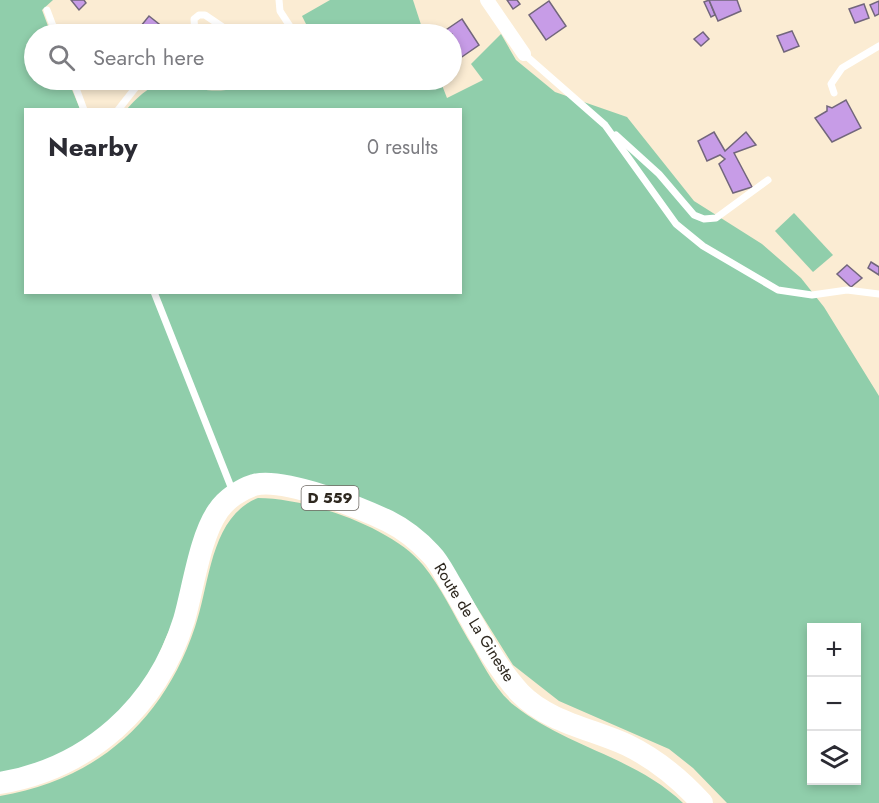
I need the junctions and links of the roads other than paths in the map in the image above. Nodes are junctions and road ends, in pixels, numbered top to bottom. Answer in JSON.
{"nodes":[{"id":1,"x":279,"y":0,"type":"edge"},
{"id":2,"x":488,"y":0,"type":"edge"},
{"id":3,"x":47,"y":10,"type":"dead end"},
{"id":4,"x":52,"y":24,"type":"edge"},
{"id":5,"x":194,"y":24,"type":"edge"},
{"id":6,"x":218,"y":24,"type":"edge"},
{"id":7,"x":288,"y":24,"type":"edge"},
{"id":8,"x":879,"y":46,"type":"edge"},
{"id":9,"x":524,"y":54,"type":"joint"},
{"id":10,"x":77,"y":90,"type":"edge"},
{"id":11,"x":134,"y":90,"type":"edge"},
{"id":12,"x":834,"y":93,"type":"dead end"},
{"id":13,"x":83,"y":108,"type":"edge"},
{"id":14,"x":120,"y":108,"type":"edge"},
{"id":15,"x":605,"y":125,"type":"junction"},
{"id":16,"x":768,"y":180,"type":"dead end"},
{"id":17,"x":155,"y":294,"type":"edge"},
{"id":18,"x":879,"y":294,"type":"edge"},
{"id":19,"x":234,"y":495,"type":"junction"},
{"id":20,"x":0,"y":783,"type":"edge"},
{"id":21,"x":702,"y":803,"type":"edge"}],
"edges":[{"from":1,"to":7,"type":"lane"},
{"from":2,"to":9,"type":"street"},
{"from":3,"to":4,"type":"lane"},
{"from":5,"to":6,"type":"lane"},
{"from":8,"to":12,"type":"lane"},
{"from":9,"to":15,"type":"lane"},
{"from":10,"to":13,"type":"lane"},
{"from":11,"to":14,"type":"lane"},
{"from":15,"to":16,"type":"lane"},
{"from":15,"to":18,"type":"lane"},
{"from":17,"to":19,"type":"lane"},
{"from":19,"to":20,"type":"main road","name":"Route de La Gineste","number":"D 559"},
{"from":19,"to":21,"type":"main road","name":"Route de La Gineste","number":"D 559"}]}
